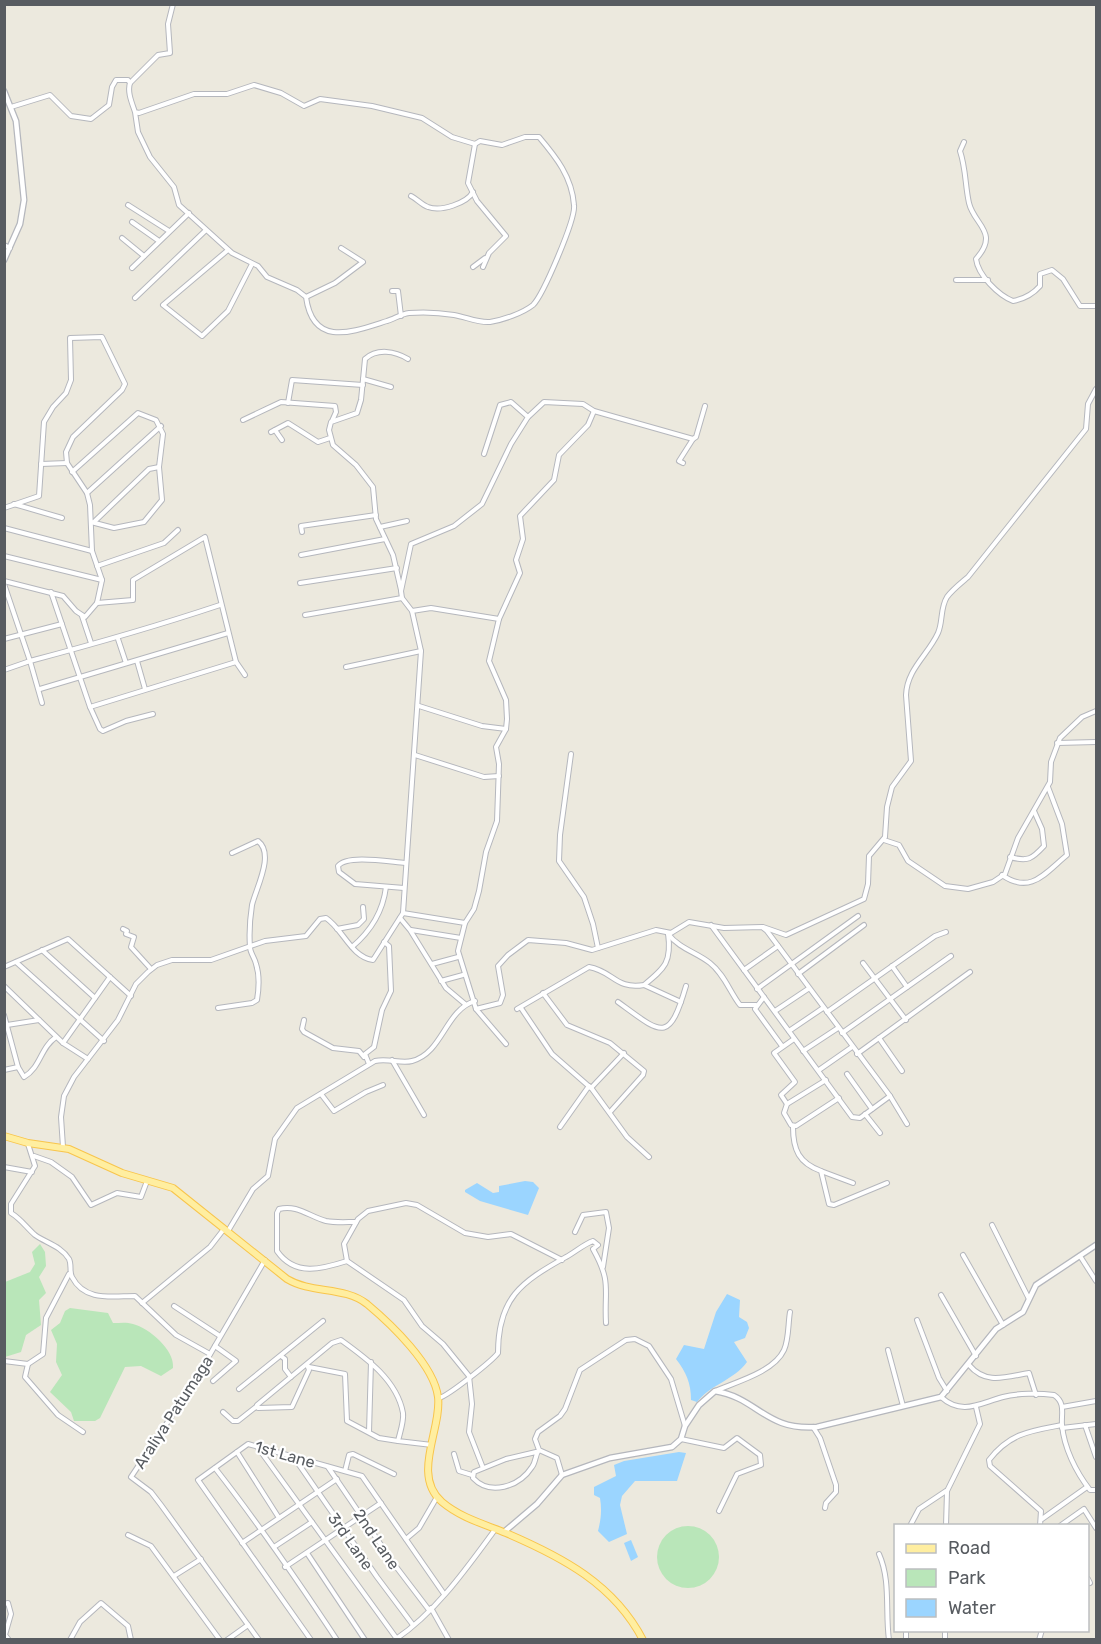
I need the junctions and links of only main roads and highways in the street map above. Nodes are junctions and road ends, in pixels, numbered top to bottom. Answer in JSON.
{"nodes":[{"id":1,"x":4,"y":1136,"type":"edge"},
{"id":2,"x":643,"y":1640,"type":"edge"}],
"edges":[{"from":1,"to":2,"type":"main road"}]}
